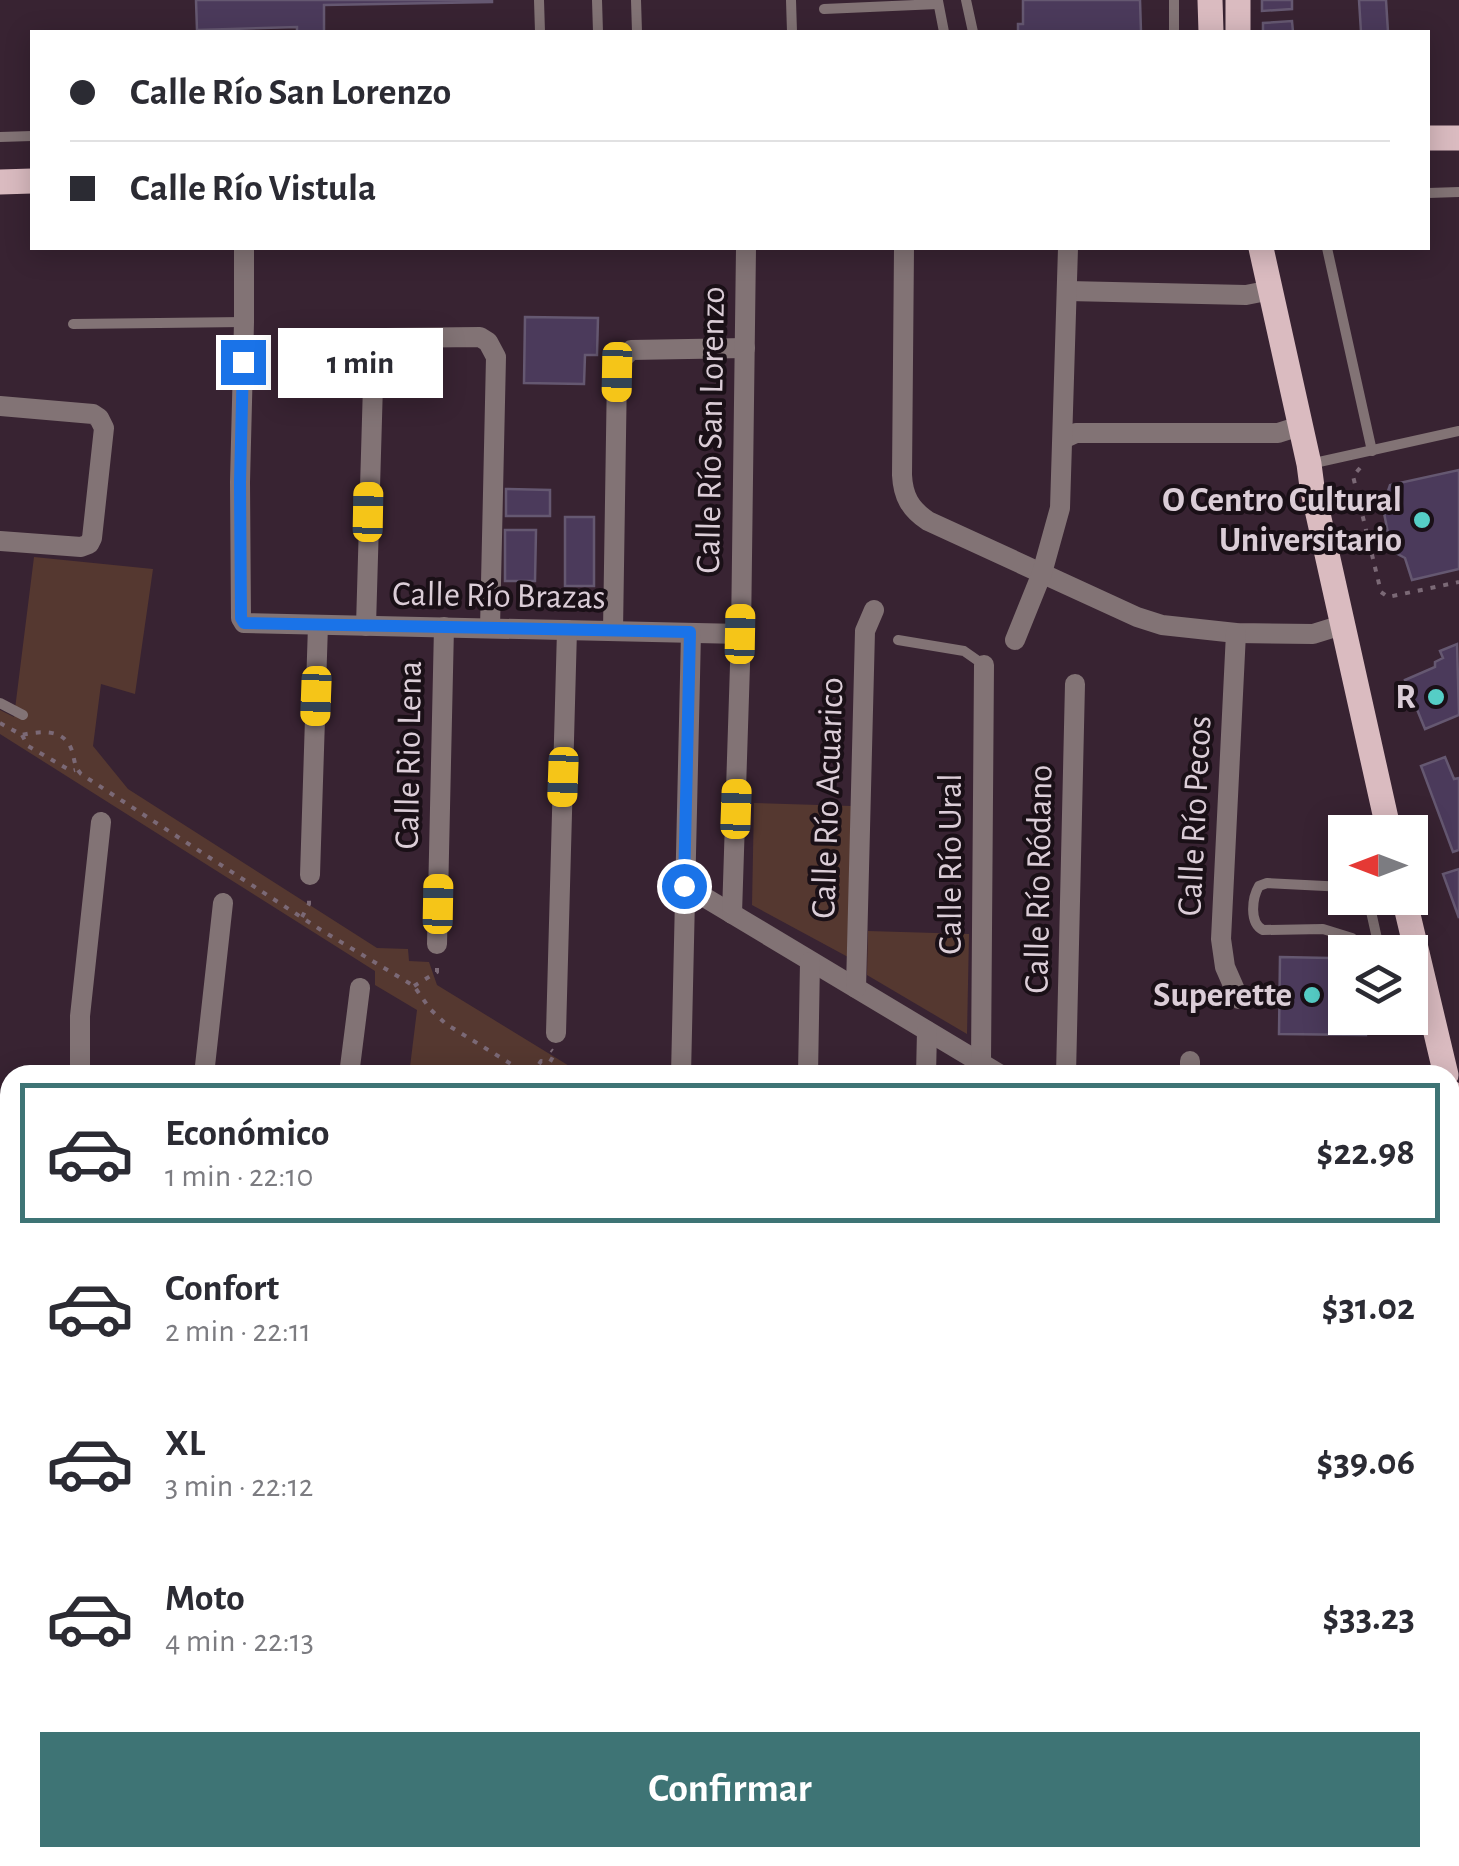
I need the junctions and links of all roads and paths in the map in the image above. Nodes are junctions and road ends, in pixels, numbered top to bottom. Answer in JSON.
{"nodes":[{"id":1,"x":539,"y":0,"type":"edge"},
{"id":2,"x":597,"y":0,"type":"edge"},
{"id":3,"x":636,"y":0,"type":"edge"},
{"id":4,"x":791,"y":0,"type":"edge"},
{"id":5,"x":966,"y":0,"type":"edge"},
{"id":6,"x":1174,"y":0,"type":"edge"},
{"id":7,"x":1210,"y":0,"type":"edge"},
{"id":8,"x":1238,"y":0,"type":"edge"},
{"id":9,"x":938,"y":2,"type":"edge"},
{"id":10,"x":824,"y":9,"type":"dead end"},
{"id":11,"x":540,"y":30,"type":"edge"},
{"id":12,"x":598,"y":30,"type":"edge"},
{"id":13,"x":637,"y":30,"type":"edge"},
{"id":14,"x":792,"y":30,"type":"edge"},
{"id":15,"x":944,"y":30,"type":"edge"},
{"id":16,"x":973,"y":30,"type":"edge"},
{"id":17,"x":1174,"y":30,"type":"edge"},
{"id":18,"x":1211,"y":30,"type":"edge"},
{"id":19,"x":1238,"y":30,"type":"edge"},
{"id":20,"x":30,"y":136,"type":"edge"},
{"id":21,"x":0,"y":137,"type":"edge"},
{"id":22,"x":1430,"y":138,"type":"edge"},
{"id":23,"x":1459,"y":138,"type":"edge"},
{"id":24,"x":30,"y":181,"type":"edge"},
{"id":25,"x":0,"y":182,"type":"edge"},
{"id":26,"x":1459,"y":192,"type":"edge"},
{"id":27,"x":1430,"y":193,"type":"edge"},
{"id":28,"x":244,"y":250,"type":"edge"},
{"id":29,"x":746,"y":250,"type":"edge"},
{"id":30,"x":904,"y":250,"type":"edge"},
{"id":31,"x":1068,"y":250,"type":"edge"},
{"id":32,"x":1261,"y":250,"type":"edge"},
{"id":33,"x":1327,"y":250,"type":"edge"},
{"id":34,"x":1068,"y":290,"type":"junction"},
{"id":35,"x":1271,"y":290,"type":"junction"},
{"id":36,"x":244,"y":322,"type":"junction"},
{"id":37,"x":73,"y":324,"type":"dead end"},
{"id":38,"x":745,"y":348,"type":"junction"},
{"id":39,"x":0,"y":406,"type":"edge"},
{"id":40,"x":1300,"y":426,"type":"junction"},
{"id":41,"x":1459,"y":431,"type":"edge"},
{"id":42,"x":1062,"y":440,"type":"junction"},
{"id":43,"x":1372,"y":451,"type":"junction"},
{"id":44,"x":1309,"y":464,"type":"junction"},
{"id":45,"x":1353,"y":476,"type":"dead end"},
{"id":46,"x":0,"y":541,"type":"edge"},
{"id":47,"x":1042,"y":573,"type":"junction"},
{"id":48,"x":1459,"y":582,"type":"edge"},
{"id":49,"x":874,"y":610,"type":"dead end"},
{"id":50,"x":318,"y":625,"type":"junction"},
{"id":51,"x":366,"y":626,"type":"junction"},
{"id":52,"x":1342,"y":626,"type":"junction"},
{"id":53,"x":444,"y":628,"type":"junction"},
{"id":54,"x":490,"y":628,"type":"junction"},
{"id":55,"x":567,"y":630,"type":"junction"},
{"id":56,"x":614,"y":631,"type":"junction"},
{"id":57,"x":690,"y":632,"type":"junction"},
{"id":58,"x":1236,"y":633,"type":"junction"},
{"id":59,"x":740,"y":634,"type":"junction"},
{"id":60,"x":898,"y":640,"type":"dead end"},
{"id":61,"x":1015,"y":640,"type":"dead end"},
{"id":62,"x":984,"y":665,"type":"joint"},
{"id":63,"x":1075,"y":684,"type":"dead end"},
{"id":64,"x":0,"y":703,"type":"edge"},
{"id":65,"x":23,"y":716,"type":"dead end"},
{"id":66,"x":0,"y":723,"type":"edge"},
{"id":67,"x":22,"y":736,"type":"junction"},
{"id":68,"x":76,"y":770,"type":"junction"},
{"id":69,"x":1385,"y":815,"type":"edge"},
{"id":70,"x":101,"y":822,"type":"dead end"},
{"id":71,"x":310,"y":875,"type":"joint"},
{"id":72,"x":684,"y":886,"type":"junction"},
{"id":73,"x":1328,"y":886,"type":"edge"},
{"id":74,"x":223,"y":903,"type":"dead end"},
{"id":75,"x":732,"y":914,"type":"junction"},
{"id":76,"x":302,"y":917,"type":"junction"},
{"id":77,"x":1342,"y":935,"type":"edge"},
{"id":78,"x":436,"y":944,"type":"joint"},
{"id":79,"x":810,"y":962,"type":"junction"},
{"id":80,"x":414,"y":986,"type":"junction"},
{"id":81,"x":360,"y":988,"type":"dead end"},
{"id":82,"x":856,"y":988,"type":"junction"},
{"id":83,"x":1239,"y":999,"type":"dead end"},
{"id":84,"x":1428,"y":1023,"type":"edge"},
{"id":85,"x":927,"y":1031,"type":"junction"},
{"id":86,"x":556,"y":1033,"type":"joint"},
{"id":87,"x":981,"y":1063,"type":"junction"},
{"id":88,"x":80,"y":1065,"type":"edge"},
{"id":89,"x":205,"y":1065,"type":"edge"},
{"id":90,"x":351,"y":1065,"type":"edge"},
{"id":91,"x":514,"y":1065,"type":"edge"},
{"id":92,"x":538,"y":1065,"type":"edge"},
{"id":93,"x":681,"y":1065,"type":"edge"},
{"id":94,"x":808,"y":1065,"type":"edge"},
{"id":95,"x":926,"y":1065,"type":"edge"},
{"id":96,"x":984,"y":1065,"type":"edge"},
{"id":97,"x":1066,"y":1065,"type":"edge"},
{"id":98,"x":1443,"y":1065,"type":"edge"}],
"edges":[{"from":1,"to":11,"type":"lane"},
{"from":2,"to":12,"type":"lane"},
{"from":3,"to":13,"type":"lane"},
{"from":4,"to":14,"type":"lane"},
{"from":5,"to":16,"type":"lane"},
{"from":6,"to":17,"type":"lane"},
{"from":7,"to":18,"type":"main road"},
{"from":8,"to":19,"type":"main road"},
{"from":9,"to":10,"type":"lane"},
{"from":9,"to":15,"type":"lane"},
{"from":20,"to":21,"type":"lane"},
{"from":22,"to":23,"type":"main road"},
{"from":24,"to":25,"type":"main road"},
{"from":26,"to":27,"type":"lane"},
{"from":28,"to":36,"type":"street"},
{"from":29,"to":38,"type":"street","name":"Calle Río San Lorenzo"},
{"from":30,"to":47,"type":"street"},
{"from":31,"to":34,"type":"street"},
{"from":32,"to":35,"type":"main road"},
{"from":33,"to":43,"type":"lane"},
{"from":34,"to":35,"type":"street"},
{"from":34,"to":42,"type":"street"},
{"from":35,"to":40,"type":"main road"},
{"from":36,"to":37,"type":"lane"},
{"from":36,"to":50,"type":"street","name":"Calle Río Brazas"},
{"from":38,"to":56,"type":"street"},
{"from":38,"to":59,"type":"street","name":"Calle Río San Lorenzo"},
{"from":39,"to":46,"type":"street"},
{"from":40,"to":42,"type":"street"},
{"from":40,"to":44,"type":"main road"},
{"from":41,"to":43,"type":"lane"},
{"from":42,"to":47,"type":"street"},
{"from":43,"to":44,"type":"lane"},
{"from":44,"to":52,"type":"main road"},
{"from":45,"to":48,"type":"path"},
{"from":47,"to":58,"type":"street"},
{"from":47,"to":61,"type":"street"},
{"from":49,"to":82,"type":"street","name":"Calle Río Acuarico"},
{"from":50,"to":51,"type":"street","name":"Calle Río Brazas"},
{"from":50,"to":71,"type":"street"},
{"from":51,"to":53,"type":"street","name":"Calle Río Brazas"},
{"from":51,"to":54,"type":"street"},
{"from":52,"to":58,"type":"street"},
{"from":52,"to":69,"type":"main road"},
{"from":53,"to":54,"type":"street","name":"Calle Río Brazas"},
{"from":53,"to":78,"type":"street","name":"Calle Rio Lena"},
{"from":54,"to":55,"type":"street","name":"Calle Río Brazas"},
{"from":55,"to":56,"type":"street","name":"Calle Río Brazas"},
{"from":55,"to":86,"type":"street"},
{"from":56,"to":57,"type":"street","name":"Calle Río Brazas"},
{"from":57,"to":59,"type":"street","name":"Calle Río Brazas"},
{"from":57,"to":72,"type":"street"},
{"from":58,"to":83,"type":"street","name":"Calle Río Pecos"},
{"from":59,"to":75,"type":"street","name":"Calle Río San Lorenzo"},
{"from":60,"to":62,"type":"lane"},
{"from":62,"to":87,"type":"street","name":"Calle Río Ural"},
{"from":63,"to":97,"type":"street","name":"Calle Río Ródano"},
{"from":64,"to":65,"type":"lane"},
{"from":66,"to":67,"type":"path"},
{"from":67,"to":68,"type":"path"},
{"from":67,"to":68,"type":"path"},
{"from":68,"to":76,"type":"path"},
{"from":70,"to":88,"type":"street"},
{"from":71,"to":76,"type":"path"},
{"from":72,"to":75,"type":"street"},
{"from":72,"to":93,"type":"street"},
{"from":73,"to":77,"type":"lane"},
{"from":74,"to":89,"type":"street"},
{"from":75,"to":79,"type":"street"},
{"from":76,"to":80,"type":"path"},
{"from":78,"to":80,"type":"path"},
{"from":79,"to":82,"type":"street"},
{"from":79,"to":94,"type":"street"},
{"from":80,"to":91,"type":"path"},
{"from":81,"to":90,"type":"street"},
{"from":82,"to":85,"type":"street"},
{"from":84,"to":98,"type":"main road"},
{"from":85,"to":87,"type":"street"},
{"from":85,"to":95,"type":"street"},
{"from":86,"to":92,"type":"path"},
{"from":87,"to":96,"type":"street"}]}
